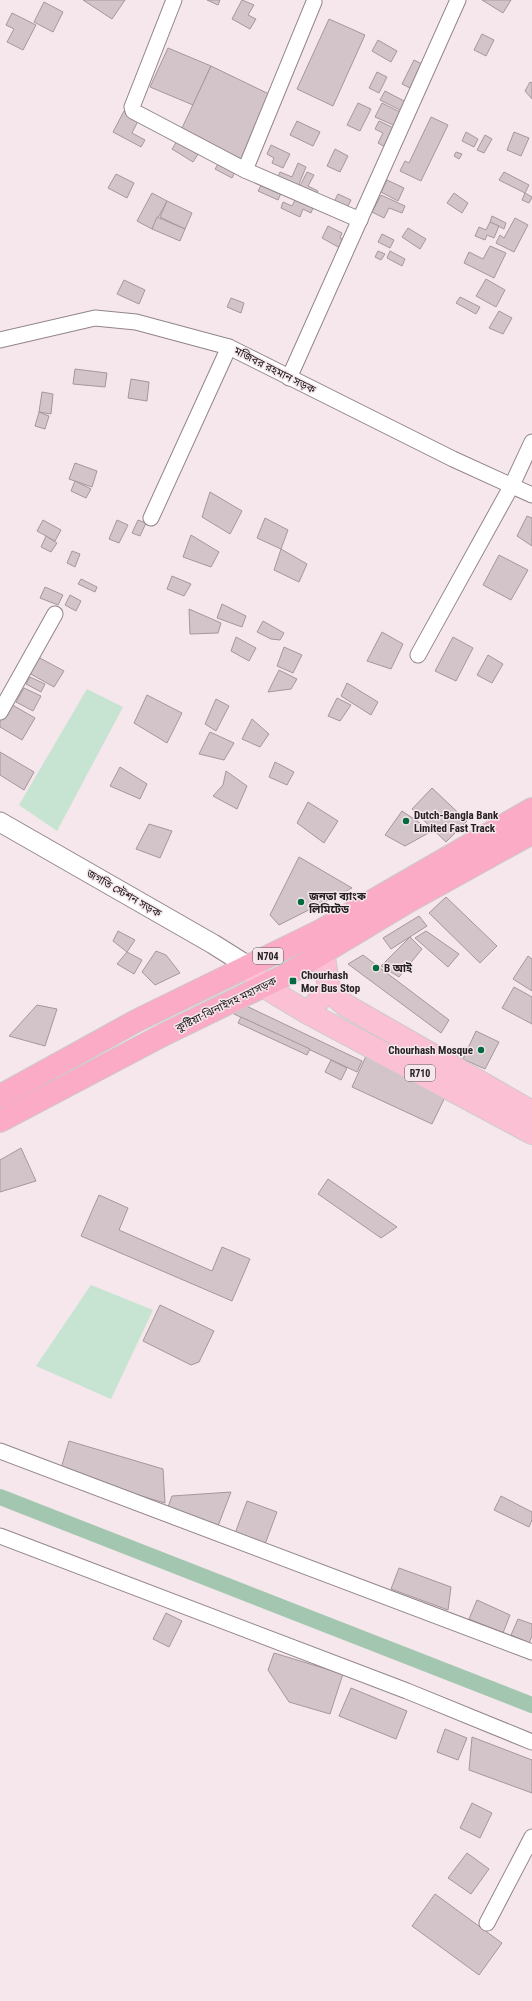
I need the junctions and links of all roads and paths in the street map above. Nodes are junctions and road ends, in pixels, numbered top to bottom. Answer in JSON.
{"nodes":[{"id":1,"x":174,"y":0,"type":"edge"},
{"id":2,"x":458,"y":0,"type":"edge"},
{"id":3,"x":314,"y":2,"type":"dead end"},
{"id":4,"x":245,"y":170,"type":"junction"},
{"id":5,"x":360,"y":220,"type":"junction"},
{"id":6,"x":0,"y":340,"type":"edge"},
{"id":7,"x":229,"y":347,"type":"junction"},
{"id":8,"x":289,"y":378,"type":"junction"},
{"id":9,"x":532,"y":442,"type":"edge"},
{"id":10,"x":512,"y":485,"type":"junction"},
{"id":11,"x":532,"y":495,"type":"edge"},
{"id":12,"x":151,"y":518,"type":"dead end"},
{"id":13,"x":55,"y":614,"type":"dead end"},
{"id":14,"x":418,"y":655,"type":"dead end"},
{"id":15,"x":0,"y":712,"type":"edge"},
{"id":16,"x":532,"y":809,"type":"edge"},
{"id":17,"x":0,"y":822,"type":"edge"},
{"id":18,"x":532,"y":833,"type":"edge"},
{"id":19,"x":322,"y":930,"type":"junction"},
{"id":20,"x":323,"y":952,"type":"junction"},
{"id":21,"x":248,"y":966,"type":"junction"},
{"id":22,"x":263,"y":986,"type":"junction"},
{"id":23,"x":330,"y":988,"type":"junction"},
{"id":24,"x":308,"y":1013,"type":"junction"},
{"id":25,"x":0,"y":1096,"type":"edge"},
{"id":26,"x":532,"y":1112,"type":"edge"},
{"id":27,"x":0,"y":1121,"type":"edge"},
{"id":28,"x":532,"y":1133,"type":"edge"},
{"id":29,"x":0,"y":1451,"type":"edge"},
{"id":30,"x":0,"y":1536,"type":"edge"},
{"id":31,"x":532,"y":1652,"type":"edge"},
{"id":32,"x":532,"y":1742,"type":"edge"},
{"id":33,"x":532,"y":1837,"type":"edge"},
{"id":34,"x":487,"y":1923,"type":"dead end"}],
"edges":[{"from":1,"to":4,"type":"street"},
{"from":2,"to":5,"type":"street"},
{"from":3,"to":4,"type":"street"},
{"from":4,"to":5,"type":"street"},
{"from":5,"to":8,"type":"street"},
{"from":6,"to":7,"type":"street","name":"মজিবর রহমান সড়ক"},
{"from":7,"to":8,"type":"street","name":"মজিবর রহমান সড়ক"},
{"from":7,"to":12,"type":"street"},
{"from":8,"to":10,"type":"street","name":"মজিবর রহমান সড়ক"},
{"from":9,"to":10,"type":"street"},
{"from":10,"to":11,"type":"street","name":"মজিবর রহমান সড়ক"},
{"from":10,"to":14,"type":"street"},
{"from":13,"to":15,"type":"street"},
{"from":16,"to":19,"type":"highway","number":"N704"},
{"from":17,"to":21,"type":"street","name":"জগতি স্টেশন সড়ক"},
{"from":18,"to":20,"type":"highway","name":"কুষ্টিয়া-ঝিনাইদহ মহাসড়ক","number":"N704"},
{"from":19,"to":20,"type":"main road","number":"R710"},
{"from":19,"to":21,"type":"highway","number":"N704"},
{"from":20,"to":22,"type":"highway","name":"কুষ্টিয়া-ঝিনাইদহ মহাসড়ক","number":"N704"},
{"from":20,"to":23,"type":"main road","number":"R710"},
{"from":21,"to":22,"type":"main road","number":"R710"},
{"from":21,"to":25,"type":"highway","number":"N704"},
{"from":22,"to":24,"type":"main road","number":"R710"},
{"from":22,"to":27,"type":"highway","name":"কুষ্টিয়া-ঝিনাইদহ মহাসড়ক","number":"N704"},
{"from":23,"to":24,"type":"main road"},
{"from":23,"to":26,"type":"main road","number":"R710"},
{"from":24,"to":28,"type":"main road","number":"R710"},
{"from":29,"to":31,"type":"street"},
{"from":30,"to":32,"type":"street"},
{"from":33,"to":34,"type":"street"}]}
